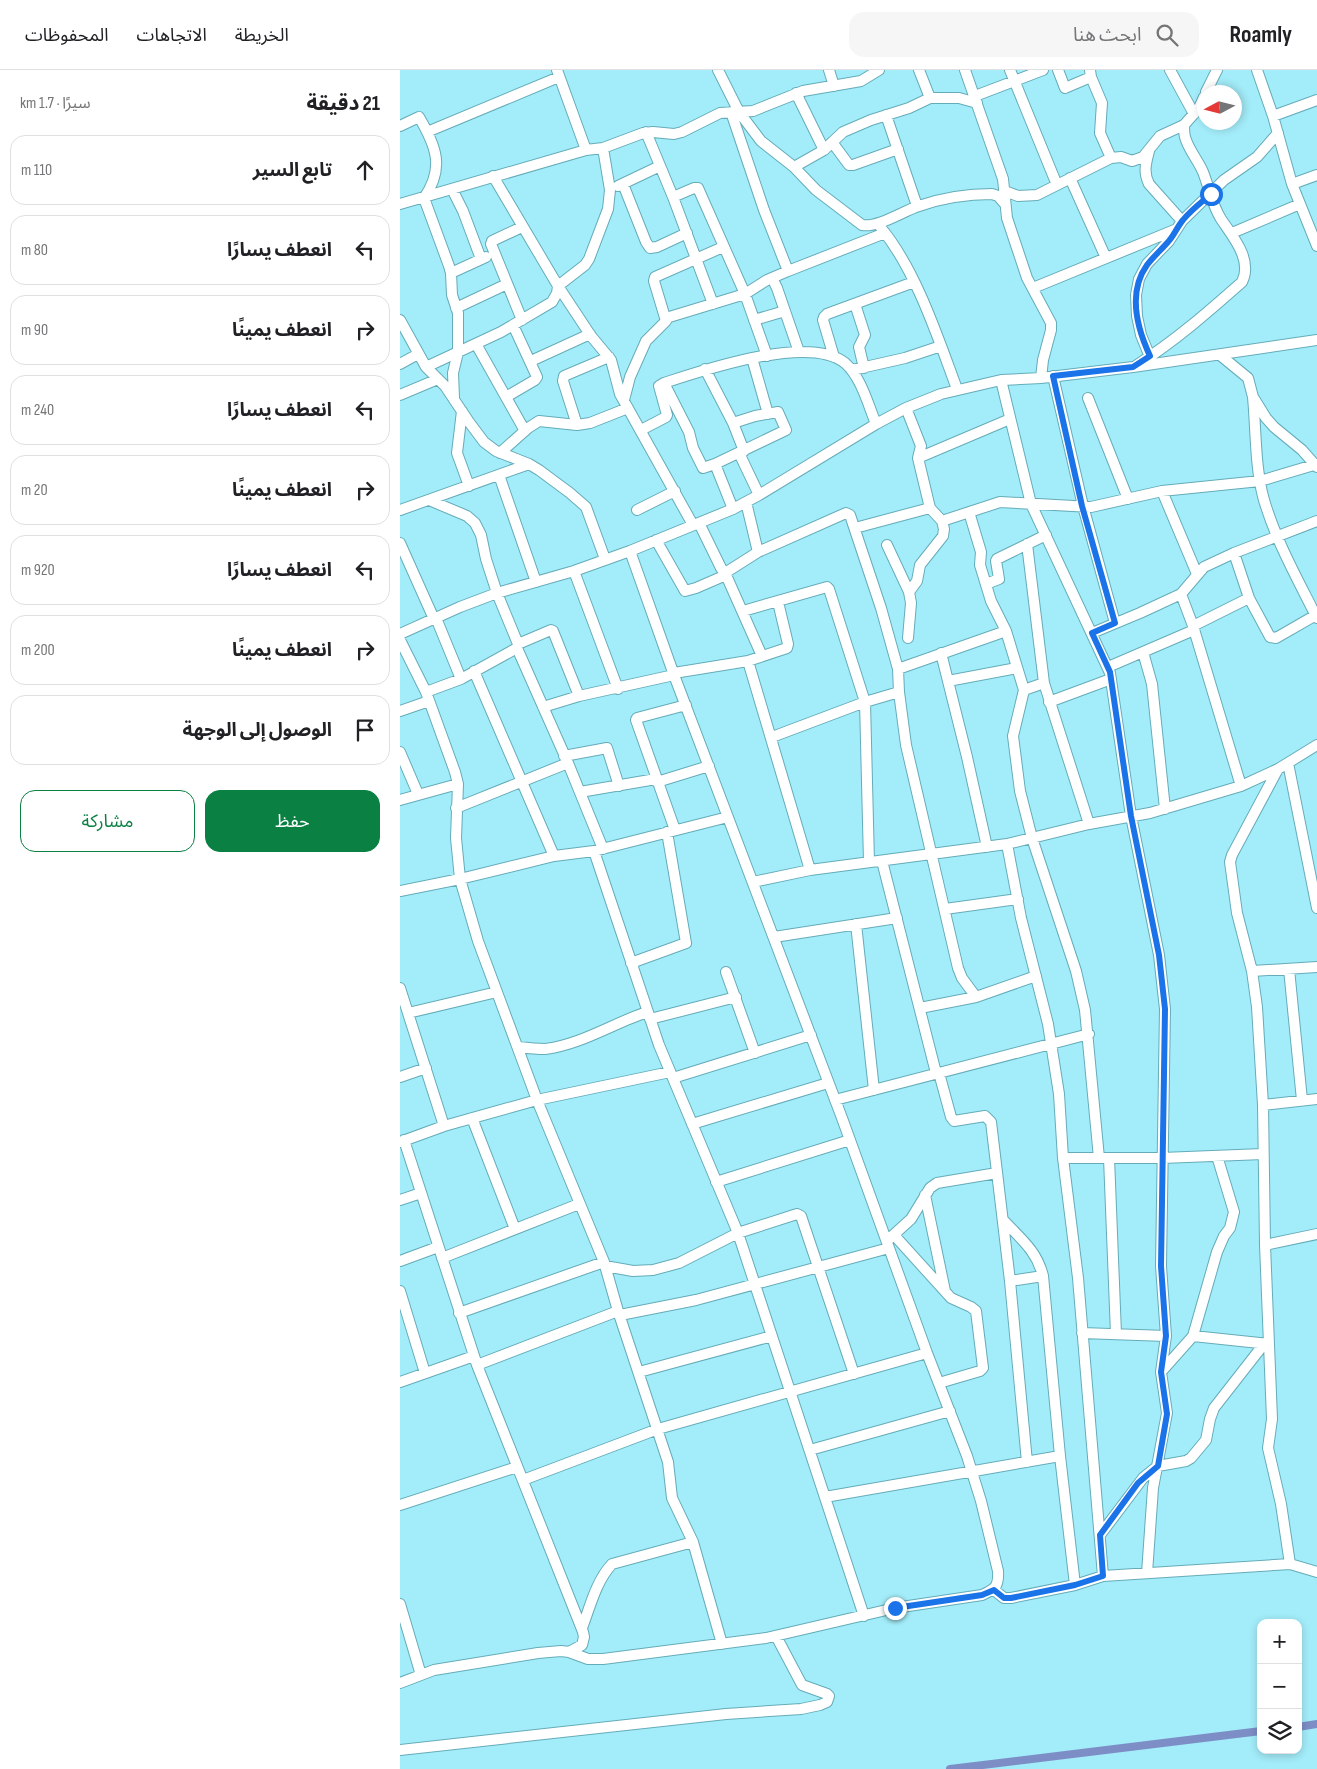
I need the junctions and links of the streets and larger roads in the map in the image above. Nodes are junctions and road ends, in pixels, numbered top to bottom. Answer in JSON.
{"nodes":[{"id":1,"x":829,"y":70,"type":"edge"},
{"id":2,"x":879,"y":70,"type":"edge"},
{"id":3,"x":919,"y":70,"type":"edge"},
{"id":4,"x":965,"y":70,"type":"edge"},
{"id":5,"x":1010,"y":70,"type":"edge"},
{"id":6,"x":1043,"y":70,"type":"edge"},
{"id":7,"x":1058,"y":70,"type":"edge"},
{"id":8,"x":1170,"y":70,"type":"edge"},
{"id":9,"x":1217,"y":70,"type":"edge"},
{"id":10,"x":1257,"y":70,"type":"edge"},
{"id":11,"x":720,"y":71,"type":"edge"},
{"id":12,"x":558,"y":74,"type":"edge"},
{"id":13,"x":1091,"y":74,"type":"edge"},
{"id":14,"x":1014,"y":80,"type":"junction"},
{"id":15,"x":1210,"y":85,"type":"edge"},
{"id":16,"x":834,"y":86,"type":"junction"},
{"id":17,"x":796,"y":93,"type":"junction"},
{"id":18,"x":930,"y":98,"type":"junction"},
{"id":19,"x":976,"y":99,"type":"junction"},
{"id":20,"x":1317,"y":100,"type":"edge"},
{"id":21,"x":1197,"y":109,"type":"edge"},
{"id":22,"x":735,"y":112,"type":"junction"},
{"id":23,"x":1194,"y":114,"type":"junction"},
{"id":24,"x":886,"y":115,"type":"junction"},
{"id":25,"x":1273,"y":116,"type":"junction"},
{"id":26,"x":1184,"y":125,"type":"junction"},
{"id":27,"x":400,"y":126,"type":"edge"},
{"id":28,"x":427,"y":132,"type":"junction"},
{"id":29,"x":646,"y":132,"type":"junction"},
{"id":30,"x":1278,"y":133,"type":"junction"},
{"id":31,"x":832,"y":142,"type":"junction"},
{"id":32,"x":603,"y":148,"type":"junction"},
{"id":33,"x":898,"y":149,"type":"junction"},
{"id":34,"x":586,"y":150,"type":"junction"},
{"id":35,"x":824,"y":150,"type":"junction"},
{"id":36,"x":1150,"y":150,"type":"junction"},
{"id":37,"x":1111,"y":158,"type":"junction"},
{"id":38,"x":660,"y":166,"type":"junction"},
{"id":39,"x":794,"y":167,"type":"junction"},
{"id":40,"x":1317,"y":175,"type":"edge"},
{"id":41,"x":493,"y":176,"type":"junction"},
{"id":42,"x":1070,"y":178,"type":"junction"},
{"id":43,"x":623,"y":184,"type":"junction"},
{"id":44,"x":1058,"y":184,"type":"junction"},
{"id":45,"x":1292,"y":184,"type":"junction"},
{"id":46,"x":452,"y":189,"type":"junction"},
{"id":47,"x":610,"y":190,"type":"junction"},
{"id":48,"x":1005,"y":191,"type":"junction"},
{"id":49,"x":1211,"y":194,"type":"junction"},
{"id":50,"x":674,"y":197,"type":"junction"},
{"id":51,"x":424,"y":198,"type":"junction"},
{"id":52,"x":400,"y":204,"type":"edge"},
{"id":53,"x":1004,"y":204,"type":"junction"},
{"id":54,"x":1300,"y":204,"type":"junction"},
{"id":55,"x":917,"y":206,"type":"junction"},
{"id":56,"x":877,"y":224,"type":"junction"},
{"id":57,"x":1179,"y":225,"type":"junction"},
{"id":58,"x":522,"y":227,"type":"junction"},
{"id":59,"x":687,"y":233,"type":"junction"},
{"id":60,"x":885,"y":233,"type":"junction"},
{"id":61,"x":1232,"y":233,"type":"junction"},
{"id":62,"x":1316,"y":243,"type":"edge"},
{"id":63,"x":723,"y":247,"type":"junction"},
{"id":64,"x":494,"y":253,"type":"junction"},
{"id":65,"x":696,"y":258,"type":"junction"},
{"id":66,"x":1106,"y":258,"type":"junction"},
{"id":67,"x":482,"y":259,"type":"junction"},
{"id":68,"x":788,"y":271,"type":"junction"},
{"id":69,"x":451,"y":273,"type":"junction"},
{"id":70,"x":772,"y":278,"type":"junction"},
{"id":71,"x":914,"y":282,"type":"junction"},
{"id":72,"x":508,"y":284,"type":"junction"},
{"id":73,"x":558,"y":286,"type":"junction"},
{"id":74,"x":1032,"y":288,"type":"junction"},
{"id":75,"x":745,"y":294,"type":"junction"},
{"id":76,"x":713,"y":304,"type":"junction"},
{"id":77,"x":855,"y":304,"type":"junction"},
{"id":78,"x":456,"y":308,"type":"junction"},
{"id":79,"x":785,"y":310,"type":"junction"},
{"id":80,"x":666,"y":318,"type":"junction"},
{"id":81,"x":400,"y":320,"type":"edge"},
{"id":82,"x":754,"y":320,"type":"junction"},
{"id":83,"x":517,"y":322,"type":"junction"},
{"id":84,"x":590,"y":334,"type":"junction"},
{"id":85,"x":1317,"y":340,"type":"edge"},
{"id":86,"x":476,"y":344,"type":"junction"},
{"id":87,"x":941,"y":346,"type":"junction"},
{"id":88,"x":458,"y":352,"type":"junction"},
{"id":89,"x":799,"y":352,"type":"junction"},
{"id":90,"x":418,"y":354,"type":"junction"},
{"id":91,"x":1220,"y":355,"type":"junction"},
{"id":92,"x":767,"y":356,"type":"junction"},
{"id":93,"x":1150,"y":356,"type":"junction"},
{"id":94,"x":609,"y":357,"type":"junction"},
{"id":95,"x":834,"y":357,"type":"junction"},
{"id":96,"x":752,"y":358,"type":"junction"},
{"id":97,"x":530,"y":361,"type":"junction"},
{"id":98,"x":400,"y":364,"type":"edge"},
{"id":99,"x":426,"y":367,"type":"junction"},
{"id":100,"x":1133,"y":367,"type":"junction"},
{"id":101,"x":864,"y":368,"type":"junction"},
{"id":102,"x":705,"y":369,"type":"junction"},
{"id":103,"x":852,"y":370,"type":"junction"},
{"id":104,"x":1053,"y":376,"type":"junction"},
{"id":105,"x":1042,"y":378,"type":"junction"},
{"id":106,"x":438,"y":379,"type":"junction"},
{"id":107,"x":1000,"y":380,"type":"junction"},
{"id":108,"x":664,"y":383,"type":"junction"},
{"id":109,"x":957,"y":390,"type":"junction"},
{"id":110,"x":400,"y":395,"type":"edge"},
{"id":111,"x":506,"y":397,"type":"junction"},
{"id":112,"x":1253,"y":397,"type":"junction"},
{"id":113,"x":1088,"y":398,"type":"dead end"},
{"id":114,"x":454,"y":399,"type":"junction"},
{"id":115,"x":626,"y":404,"type":"junction"},
{"id":116,"x":906,"y":408,"type":"junction"},
{"id":117,"x":462,"y":411,"type":"junction"},
{"id":118,"x":768,"y":414,"type":"junction"},
{"id":119,"x":1010,"y":419,"type":"junction"},
{"id":120,"x":734,"y":423,"type":"junction"},
{"id":121,"x":876,"y":424,"type":"junction"},
{"id":122,"x":577,"y":425,"type":"junction"},
{"id":123,"x":641,"y":430,"type":"junction"},
{"id":124,"x":525,"y":431,"type":"junction"},
{"id":125,"x":742,"y":452,"type":"junction"},
{"id":126,"x":500,"y":453,"type":"junction"},
{"id":127,"x":918,"y":458,"type":"junction"},
{"id":128,"x":529,"y":464,"type":"junction"},
{"id":129,"x":715,"y":464,"type":"junction"},
{"id":130,"x":1316,"y":465,"type":"edge"},
{"id":131,"x":499,"y":475,"type":"junction"},
{"id":132,"x":1260,"y":482,"type":"junction"},
{"id":133,"x":469,"y":486,"type":"junction"},
{"id":134,"x":1162,"y":491,"type":"junction"},
{"id":135,"x":675,"y":492,"type":"junction"},
{"id":136,"x":759,"y":495,"type":"junction"},
{"id":137,"x":1128,"y":499,"type":"junction"},
{"id":138,"x":429,"y":500,"type":"junction"},
{"id":139,"x":746,"y":502,"type":"junction"},
{"id":140,"x":1032,"y":504,"type":"junction"},
{"id":141,"x":1082,"y":506,"type":"junction"},
{"id":142,"x":401,"y":508,"type":"edge"},
{"id":143,"x":733,"y":508,"type":"junction"},
{"id":144,"x":930,"y":508,"type":"junction"},
{"id":145,"x":638,"y":510,"type":"dead end"},
{"id":146,"x":969,"y":512,"type":"junction"},
{"id":147,"x":942,"y":521,"type":"junction"},
{"id":148,"x":1317,"y":521,"type":"edge"},
{"id":149,"x":696,"y":524,"type":"junction"},
{"id":150,"x":855,"y":528,"type":"junction"},
{"id":151,"x":1046,"y":535,"type":"junction"},
{"id":152,"x":1277,"y":536,"type":"junction"},
{"id":153,"x":656,"y":540,"type":"junction"},
{"id":154,"x":400,"y":543,"type":"edge"},
{"id":155,"x":1027,"y":544,"type":"junction"},
{"id":156,"x":887,"y":546,"type":"dead end"},
{"id":157,"x":630,"y":551,"type":"junction"},
{"id":158,"x":758,"y":552,"type":"junction"},
{"id":159,"x":1234,"y":553,"type":"junction"},
{"id":160,"x":605,"y":559,"type":"junction"},
{"id":161,"x":574,"y":571,"type":"junction"},
{"id":162,"x":726,"y":574,"type":"junction"},
{"id":163,"x":1197,"y":574,"type":"junction"},
{"id":164,"x":536,"y":582,"type":"junction"},
{"id":165,"x":986,"y":584,"type":"junction"},
{"id":166,"x":496,"y":592,"type":"junction"},
{"id":167,"x":909,"y":592,"type":"junction"},
{"id":168,"x":1182,"y":594,"type":"junction"},
{"id":169,"x":1249,"y":598,"type":"junction"},
{"id":170,"x":778,"y":602,"type":"junction"},
{"id":171,"x":743,"y":611,"type":"junction"},
{"id":172,"x":1316,"y":617,"type":"edge"},
{"id":173,"x":435,"y":619,"type":"junction"},
{"id":174,"x":1115,"y":623,"type":"junction"},
{"id":175,"x":1193,"y":628,"type":"junction"},
{"id":176,"x":1006,"y":631,"type":"junction"},
{"id":177,"x":1092,"y":633,"type":"junction"},
{"id":178,"x":400,"y":634,"type":"edge"},
{"id":179,"x":908,"y":638,"type":"dead end"},
{"id":180,"x":400,"y":640,"type":"edge"},
{"id":181,"x":518,"y":646,"type":"junction"},
{"id":182,"x":1143,"y":652,"type":"junction"},
{"id":183,"x":941,"y":653,"type":"junction"},
{"id":184,"x":762,"y":656,"type":"junction"},
{"id":185,"x":748,"y":661,"type":"junction"},
{"id":186,"x":1108,"y":667,"type":"junction"},
{"id":187,"x":1017,"y":668,"type":"junction"},
{"id":188,"x":898,"y":669,"type":"junction"},
{"id":189,"x":474,"y":671,"type":"junction"},
{"id":190,"x":674,"y":674,"type":"junction"},
{"id":191,"x":461,"y":679,"type":"junction"},
{"id":192,"x":1111,"y":679,"type":"junction"},
{"id":193,"x":948,"y":681,"type":"junction"},
{"id":194,"x":1044,"y":683,"type":"junction"},
{"id":195,"x":618,"y":689,"type":"junction"},
{"id":196,"x":1024,"y":690,"type":"junction"},
{"id":197,"x":899,"y":692,"type":"junction"},
{"id":198,"x":427,"y":696,"type":"junction"},
{"id":199,"x":579,"y":696,"type":"junction"},
{"id":200,"x":866,"y":702,"type":"junction"},
{"id":201,"x":1049,"y":702,"type":"junction"},
{"id":202,"x":686,"y":705,"type":"junction"},
{"id":203,"x":543,"y":707,"type":"junction"},
{"id":204,"x":400,"y":711,"type":"edge"},
{"id":205,"x":772,"y":737,"type":"junction"},
{"id":206,"x":1317,"y":745,"type":"edge"},
{"id":207,"x":400,"y":752,"type":"edge"},
{"id":208,"x":566,"y":760,"type":"junction"},
{"id":209,"x":1288,"y":763,"type":"junction"},
{"id":210,"x":709,"y":766,"type":"junction"},
{"id":211,"x":1278,"y":769,"type":"junction"},
{"id":212,"x":656,"y":781,"type":"junction"},
{"id":213,"x":523,"y":782,"type":"junction"},
{"id":214,"x":458,"y":784,"type":"junction"},
{"id":215,"x":619,"y":786,"type":"junction"},
{"id":216,"x":1241,"y":786,"type":"junction"},
{"id":217,"x":580,"y":792,"type":"junction"},
{"id":218,"x":418,"y":794,"type":"junction"},
{"id":219,"x":400,"y":800,"type":"edge"},
{"id":220,"x":456,"y":808,"type":"junction"},
{"id":221,"x":1165,"y":809,"type":"junction"},
{"id":222,"x":1131,"y":816,"type":"junction"},
{"id":223,"x":728,"y":817,"type":"junction"},
{"id":224,"x":1089,"y":824,"type":"junction"},
{"id":225,"x":671,"y":831,"type":"junction"},
{"id":226,"x":1032,"y":838,"type":"junction"},
{"id":227,"x":1007,"y":844,"type":"junction"},
{"id":228,"x":987,"y":848,"type":"junction"},
{"id":229,"x":598,"y":850,"type":"junction"},
{"id":230,"x":933,"y":855,"type":"junction"},
{"id":231,"x":554,"y":856,"type":"junction"},
{"id":232,"x":882,"y":861,"type":"junction"},
{"id":233,"x":869,"y":862,"type":"junction"},
{"id":234,"x":1313,"y":864,"type":"edge"},
{"id":235,"x":810,"y":870,"type":"junction"},
{"id":236,"x":460,"y":879,"type":"junction"},
{"id":237,"x":753,"y":882,"type":"junction"},
{"id":238,"x":400,"y":891,"type":"edge"},
{"id":239,"x":1018,"y":899,"type":"junction"},
{"id":240,"x":1317,"y":908,"type":"edge"},
{"id":241,"x":945,"y":909,"type":"junction"},
{"id":242,"x":897,"y":918,"type":"junction"},
{"id":243,"x":856,"y":924,"type":"junction"},
{"id":244,"x":774,"y":937,"type":"junction"},
{"id":245,"x":631,"y":963,"type":"junction"},
{"id":246,"x":1317,"y":967,"type":"edge"},
{"id":247,"x":1290,"y":969,"type":"junction"},
{"id":248,"x":726,"y":972,"type":"dead end"},
{"id":249,"x":1252,"y":972,"type":"junction"},
{"id":250,"x":1036,"y":976,"type":"junction"},
{"id":251,"x":400,"y":988,"type":"edge"},
{"id":252,"x":497,"y":992,"type":"junction"},
{"id":253,"x":736,"y":997,"type":"junction"},
{"id":254,"x":976,"y":997,"type":"junction"},
{"id":255,"x":920,"y":1008,"type":"junction"},
{"id":256,"x":408,"y":1013,"type":"junction"},
{"id":257,"x":648,"y":1016,"type":"junction"},
{"id":258,"x":1089,"y":1034,"type":"junction"},
{"id":259,"x":811,"y":1035,"type":"junction"},
{"id":260,"x":1051,"y":1044,"type":"junction"},
{"id":261,"x":518,"y":1047,"type":"junction"},
{"id":262,"x":756,"y":1053,"type":"junction"},
{"id":263,"x":426,"y":1068,"type":"junction"},
{"id":264,"x":938,"y":1073,"type":"junction"},
{"id":265,"x":672,"y":1075,"type":"junction"},
{"id":266,"x":400,"y":1077,"type":"edge"},
{"id":267,"x":828,"y":1083,"type":"junction"},
{"id":268,"x":874,"y":1090,"type":"junction"},
{"id":269,"x":1317,"y":1099,"type":"edge"},
{"id":270,"x":537,"y":1100,"type":"junction"},
{"id":271,"x":835,"y":1100,"type":"junction"},
{"id":272,"x":1302,"y":1100,"type":"junction"},
{"id":273,"x":1263,"y":1105,"type":"junction"},
{"id":274,"x":472,"y":1118,"type":"junction"},
{"id":275,"x":692,"y":1124,"type":"junction"},
{"id":276,"x":444,"y":1126,"type":"junction"},
{"id":277,"x":850,"y":1140,"type":"junction"},
{"id":278,"x":402,"y":1141,"type":"edge"},
{"id":279,"x":1263,"y":1154,"type":"junction"},
{"id":280,"x":1217,"y":1156,"type":"junction"},
{"id":281,"x":1064,"y":1158,"type":"junction"},
{"id":282,"x":1104,"y":1158,"type":"junction"},
{"id":283,"x":1162,"y":1158,"type":"junction"},
{"id":284,"x":998,"y":1173,"type":"junction"},
{"id":285,"x":716,"y":1182,"type":"junction"},
{"id":286,"x":421,"y":1193,"type":"junction"},
{"id":287,"x":925,"y":1195,"type":"junction"},
{"id":288,"x":400,"y":1200,"type":"edge"},
{"id":289,"x":579,"y":1204,"type":"junction"},
{"id":290,"x":1003,"y":1220,"type":"junction"},
{"id":291,"x":515,"y":1229,"type":"junction"},
{"id":292,"x":738,"y":1233,"type":"junction"},
{"id":293,"x":1317,"y":1234,"type":"edge"},
{"id":294,"x":890,"y":1242,"type":"junction"},
{"id":295,"x":1265,"y":1246,"type":"junction"},
{"id":296,"x":438,"y":1247,"type":"junction"},
{"id":297,"x":442,"y":1258,"type":"junction"},
{"id":298,"x":400,"y":1261,"type":"edge"},
{"id":299,"x":604,"y":1264,"type":"junction"},
{"id":300,"x":818,"y":1266,"type":"junction"},
{"id":301,"x":1043,"y":1276,"type":"junction"},
{"id":302,"x":1010,"y":1282,"type":"junction"},
{"id":303,"x":756,"y":1285,"type":"junction"},
{"id":304,"x":400,"y":1291,"type":"edge"},
{"id":305,"x":945,"y":1292,"type":"junction"},
{"id":306,"x":459,"y":1313,"type":"junction"},
{"id":307,"x":619,"y":1313,"type":"junction"},
{"id":308,"x":1082,"y":1333,"type":"junction"},
{"id":309,"x":1116,"y":1334,"type":"junction"},
{"id":310,"x":772,"y":1336,"type":"junction"},
{"id":311,"x":1166,"y":1336,"type":"junction"},
{"id":312,"x":1193,"y":1336,"type":"junction"},
{"id":313,"x":1266,"y":1344,"type":"junction"},
{"id":314,"x":927,"y":1353,"type":"junction"},
{"id":315,"x":476,"y":1361,"type":"junction"},
{"id":316,"x":639,"y":1372,"type":"junction"},
{"id":317,"x":1161,"y":1372,"type":"junction"},
{"id":318,"x":425,"y":1373,"type":"junction"},
{"id":319,"x":854,"y":1374,"type":"junction"},
{"id":320,"x":400,"y":1382,"type":"edge"},
{"id":321,"x":939,"y":1383,"type":"junction"},
{"id":322,"x":790,"y":1392,"type":"junction"},
{"id":323,"x":950,"y":1412,"type":"junction"},
{"id":324,"x":658,"y":1429,"type":"junction"},
{"id":325,"x":810,"y":1450,"type":"junction"},
{"id":326,"x":1060,"y":1456,"type":"junction"},
{"id":327,"x":1027,"y":1462,"type":"junction"},
{"id":328,"x":1158,"y":1466,"type":"junction"},
{"id":329,"x":517,"y":1468,"type":"junction"},
{"id":330,"x":972,"y":1472,"type":"junction"},
{"id":331,"x":523,"y":1480,"type":"junction"},
{"id":332,"x":825,"y":1497,"type":"junction"},
{"id":333,"x":400,"y":1505,"type":"edge"},
{"id":334,"x":1100,"y":1535,"type":"junction"},
{"id":335,"x":692,"y":1542,"type":"junction"},
{"id":336,"x":1290,"y":1564,"type":"junction"},
{"id":337,"x":1317,"y":1572,"type":"edge"},
{"id":338,"x":1148,"y":1573,"type":"junction"},
{"id":339,"x":1103,"y":1576,"type":"junction"},
{"id":340,"x":1075,"y":1585,"type":"junction"},
{"id":341,"x":994,"y":1590,"type":"junction"},
{"id":342,"x":400,"y":1604,"type":"edge"},
{"id":343,"x":864,"y":1616,"type":"junction"},
{"id":344,"x":582,"y":1628,"type":"junction"},
{"id":345,"x":776,"y":1636,"type":"junction"},
{"id":346,"x":722,"y":1644,"type":"junction"},
{"id":347,"x":569,"y":1652,"type":"junction"},
{"id":348,"x":421,"y":1675,"type":"junction"},
{"id":349,"x":400,"y":1683,"type":"edge"},
{"id":350,"x":400,"y":1750,"type":"edge"}],
"edges":[{"from":1,"to":16,"type":"street"},
{"from":2,"to":16,"type":"street"},
{"from":3,"to":18,"type":"street"},
{"from":4,"to":19,"type":"street"},
{"from":5,"to":14,"type":"street"},
{"from":6,"to":14,"type":"street"},
{"from":7,"to":13,"type":"street"},
{"from":8,"to":23,"type":"street"},
{"from":9,"to":15,"type":"street"},
{"from":10,"to":25,"type":"street"},
{"from":11,"to":22,"type":"street"},
{"from":12,"to":28,"type":"street"},
{"from":12,"to":34,"type":"street"},
{"from":13,"to":37,"type":"street"},
{"from":14,"to":19,"type":"street"},
{"from":14,"to":44,"type":"street"},
{"from":16,"to":17,"type":"street"},
{"from":17,"to":22,"type":"street"},
{"from":17,"to":35,"type":"street"},
{"from":18,"to":19,"type":"street"},
{"from":18,"to":24,"type":"street"},
{"from":19,"to":48,"type":"street"},
{"from":20,"to":25,"type":"street"},
{"from":21,"to":23,"type":"street"},
{"from":22,"to":29,"type":"street"},
{"from":22,"to":39,"type":"street"},
{"from":22,"to":68,"type":"street"},
{"from":23,"to":26,"type":"street"},
{"from":24,"to":31,"type":"street"},
{"from":24,"to":33,"type":"street"},
{"from":25,"to":30,"type":"street"},
{"from":26,"to":36,"type":"street"},
{"from":26,"to":49,"type":"street"},
{"from":27,"to":28,"type":"street"},
{"from":28,"to":51,"type":"street"},
{"from":29,"to":32,"type":"street"},
{"from":29,"to":38,"type":"street"},
{"from":30,"to":45,"type":"street"},
{"from":30,"to":49,"type":"street"},
{"from":31,"to":33,"type":"street"},
{"from":31,"to":35,"type":"street"},
{"from":32,"to":34,"type":"street"},
{"from":32,"to":47,"type":"street"},
{"from":33,"to":55,"type":"street"},
{"from":34,"to":41,"type":"street"},
{"from":35,"to":39,"type":"street"},
{"from":36,"to":37,"type":"street"},
{"from":36,"to":57,"type":"street"},
{"from":37,"to":42,"type":"street"},
{"from":38,"to":43,"type":"street"},
{"from":38,"to":50,"type":"street"},
{"from":39,"to":56,"type":"street"},
{"from":40,"to":45,"type":"street"},
{"from":41,"to":46,"type":"street"},
{"from":41,"to":58,"type":"street"},
{"from":42,"to":44,"type":"street"},
{"from":42,"to":66,"type":"street"},
{"from":43,"to":47,"type":"street"},
{"from":43,"to":59,"type":"street"},
{"from":44,"to":48,"type":"street"},
{"from":45,"to":54,"type":"street"},
{"from":46,"to":51,"type":"street"},
{"from":46,"to":67,"type":"street"},
{"from":47,"to":73,"type":"street"},
{"from":48,"to":53,"type":"street"},
{"from":49,"to":57,"type":"street"},
{"from":49,"to":61,"type":"street"},
{"from":50,"to":59,"type":"street"},
{"from":50,"to":63,"type":"street"},
{"from":51,"to":52,"type":"street"},
{"from":51,"to":69,"type":"street"},
{"from":53,"to":55,"type":"street"},
{"from":53,"to":74,"type":"street"},
{"from":54,"to":61,"type":"street"},
{"from":54,"to":62,"type":"street"},
{"from":55,"to":56,"type":"street"},
{"from":56,"to":60,"type":"street"},
{"from":57,"to":66,"type":"street"},
{"from":57,"to":93,"type":"street"},
{"from":58,"to":64,"type":"street"},
{"from":58,"to":73,"type":"street"},
{"from":59,"to":65,"type":"street"},
{"from":60,"to":68,"type":"street"},
{"from":60,"to":71,"type":"street"},
{"from":61,"to":93,"type":"street"},
{"from":63,"to":65,"type":"street"},
{"from":63,"to":75,"type":"street"},
{"from":64,"to":67,"type":"street"},
{"from":64,"to":72,"type":"street"},
{"from":65,"to":76,"type":"street"},
{"from":65,"to":80,"type":"street"},
{"from":66,"to":74,"type":"street"},
{"from":67,"to":69,"type":"street"},
{"from":68,"to":70,"type":"street"},
{"from":69,"to":78,"type":"street"},
{"from":70,"to":75,"type":"street"},
{"from":70,"to":79,"type":"street"},
{"from":71,"to":77,"type":"street"},
{"from":71,"to":87,"type":"street"},
{"from":72,"to":78,"type":"street"},
{"from":72,"to":83,"type":"street"},
{"from":73,"to":83,"type":"street"},
{"from":73,"to":84,"type":"street"},
{"from":74,"to":105,"type":"street"},
{"from":75,"to":76,"type":"street"},
{"from":75,"to":82,"type":"street"},
{"from":76,"to":80,"type":"street"},
{"from":77,"to":95,"type":"street"},
{"from":77,"to":101,"type":"street"},
{"from":78,"to":88,"type":"street"},
{"from":79,"to":82,"type":"street"},
{"from":79,"to":89,"type":"street"},
{"from":80,"to":115,"type":"street"},
{"from":81,"to":90,"type":"street"},
{"from":82,"to":92,"type":"street"},
{"from":83,"to":86,"type":"street"},
{"from":83,"to":97,"type":"street"},
{"from":84,"to":94,"type":"street"},
{"from":84,"to":97,"type":"street"},
{"from":85,"to":91,"type":"street"},
{"from":86,"to":88,"type":"street"},
{"from":86,"to":111,"type":"street"},
{"from":87,"to":101,"type":"street"},
{"from":87,"to":109,"type":"street"},
{"from":88,"to":99,"type":"street"},
{"from":88,"to":114,"type":"street"},
{"from":89,"to":92,"type":"street"},
{"from":89,"to":95,"type":"street"},
{"from":90,"to":98,"type":"street"},
{"from":90,"to":99,"type":"street"},
{"from":91,"to":100,"type":"street"},
{"from":91,"to":112,"type":"street"},
{"from":92,"to":96,"type":"street"},
{"from":93,"to":100,"type":"street"},
{"from":94,"to":115,"type":"street"},
{"from":94,"to":122,"type":"street"},
{"from":95,"to":103,"type":"street"},
{"from":96,"to":102,"type":"street"},
{"from":96,"to":118,"type":"street"},
{"from":97,"to":111,"type":"street"},
{"from":99,"to":106,"type":"street"},
{"from":100,"to":104,"type":"street"},
{"from":101,"to":103,"type":"street"},
{"from":102,"to":108,"type":"street"},
{"from":102,"to":120,"type":"street"},
{"from":103,"to":121,"type":"street"},
{"from":104,"to":105,"type":"street"},
{"from":104,"to":141,"type":"street"},
{"from":105,"to":107,"type":"street"},
{"from":106,"to":110,"type":"street"},
{"from":106,"to":114,"type":"street"},
{"from":107,"to":109,"type":"street"},
{"from":107,"to":119,"type":"street"},
{"from":108,"to":123,"type":"street"},
{"from":108,"to":129,"type":"street"},
{"from":109,"to":116,"type":"street"},
{"from":111,"to":124,"type":"street"},
{"from":112,"to":130,"type":"street"},
{"from":112,"to":132,"type":"street"},
{"from":113,"to":137,"type":"street"},
{"from":114,"to":117,"type":"street"},
{"from":115,"to":122,"type":"street"},
{"from":115,"to":123,"type":"street"},
{"from":116,"to":121,"type":"street"},
{"from":116,"to":127,"type":"street"},
{"from":117,"to":126,"type":"street"},
{"from":117,"to":133,"type":"street"},
{"from":118,"to":120,"type":"street"},
{"from":118,"to":125,"type":"street"},
{"from":119,"to":127,"type":"street"},
{"from":119,"to":140,"type":"street"},
{"from":120,"to":125,"type":"street"},
{"from":121,"to":136,"type":"street"},
{"from":122,"to":124,"type":"street"},
{"from":123,"to":135,"type":"street"},
{"from":124,"to":126,"type":"street"},
{"from":125,"to":129,"type":"street"},
{"from":125,"to":136,"type":"street"},
{"from":126,"to":128,"type":"street"},
{"from":127,"to":144,"type":"street"},
{"from":128,"to":131,"type":"street"},
{"from":128,"to":160,"type":"street"},
{"from":129,"to":143,"type":"street"},
{"from":130,"to":132,"type":"street"},
{"from":131,"to":133,"type":"street"},
{"from":131,"to":164,"type":"street"},
{"from":132,"to":134,"type":"street"},
{"from":132,"to":152,"type":"street"},
{"from":133,"to":138,"type":"street"},
{"from":134,"to":137,"type":"street"},
{"from":134,"to":163,"type":"street"},
{"from":135,"to":145,"type":"street"},
{"from":135,"to":149,"type":"street"},
{"from":136,"to":139,"type":"street"},
{"from":137,"to":141,"type":"street"},
{"from":138,"to":142,"type":"street"},
{"from":138,"to":166,"type":"street"},
{"from":139,"to":143,"type":"street"},
{"from":139,"to":158,"type":"street"},
{"from":140,"to":141,"type":"street"},
{"from":140,"to":146,"type":"street"},
{"from":140,"to":151,"type":"street"},
{"from":141,"to":174,"type":"street"},
{"from":143,"to":149,"type":"street"},
{"from":144,"to":147,"type":"street"},
{"from":144,"to":150,"type":"street"},
{"from":146,"to":147,"type":"street"},
{"from":146,"to":165,"type":"street"},
{"from":147,"to":167,"type":"street"},
{"from":148,"to":152,"type":"street"},
{"from":149,"to":153,"type":"street"},
{"from":149,"to":162,"type":"street"},
{"from":150,"to":158,"type":"street"},
{"from":150,"to":188,"type":"street"},
{"from":151,"to":155,"type":"street"},
{"from":151,"to":177,"type":"street"},
{"from":152,"to":159,"type":"street"},
{"from":152,"to":172,"type":"street"},
{"from":153,"to":157,"type":"street"},
{"from":153,"to":162,"type":"street"},
{"from":154,"to":173,"type":"street"},
{"from":155,"to":165,"type":"street"},
{"from":155,"to":194,"type":"street"},
{"from":156,"to":167,"type":"street"},
{"from":157,"to":160,"type":"street"},
{"from":157,"to":190,"type":"street"},
{"from":158,"to":162,"type":"street"},
{"from":159,"to":163,"type":"street"},
{"from":159,"to":169,"type":"street"},
{"from":160,"to":161,"type":"street"},
{"from":161,"to":164,"type":"street"},
{"from":161,"to":195,"type":"street"},
{"from":162,"to":171,"type":"street"},
{"from":163,"to":168,"type":"street"},
{"from":164,"to":166,"type":"street"},
{"from":165,"to":176,"type":"street"},
{"from":166,"to":173,"type":"street"},
{"from":166,"to":181,"type":"street"},
{"from":167,"to":179,"type":"street"},
{"from":168,"to":174,"type":"street"},
{"from":168,"to":175,"type":"street"},
{"from":169,"to":172,"type":"street"},
{"from":169,"to":175,"type":"street"},
{"from":170,"to":171,"type":"street"},
{"from":170,"to":184,"type":"street"},
{"from":170,"to":200,"type":"street"},
{"from":171,"to":184,"type":"street"},
{"from":173,"to":178,"type":"street"},
{"from":173,"to":191,"type":"street"},
{"from":174,"to":177,"type":"street"},
{"from":175,"to":182,"type":"street"},
{"from":175,"to":216,"type":"street"},
{"from":176,"to":183,"type":"street"},
{"from":176,"to":187,"type":"street"},
{"from":177,"to":186,"type":"street"},
{"from":180,"to":198,"type":"street"},
{"from":181,"to":189,"type":"street"},
{"from":181,"to":199,"type":"street"},
{"from":181,"to":203,"type":"street"},
{"from":182,"to":186,"type":"street"},
{"from":182,"to":221,"type":"street"},
{"from":183,"to":188,"type":"street"},
{"from":183,"to":193,"type":"street"},
{"from":184,"to":185,"type":"street"},
{"from":185,"to":190,"type":"street"},
{"from":185,"to":205,"type":"street"},
{"from":186,"to":192,"type":"street"},
{"from":187,"to":193,"type":"street"},
{"from":187,"to":196,"type":"street"},
{"from":188,"to":197,"type":"street"},
{"from":189,"to":191,"type":"street"},
{"from":189,"to":213,"type":"street"},
{"from":190,"to":195,"type":"street"},
{"from":190,"to":202,"type":"street"},
{"from":191,"to":198,"type":"street"},
{"from":192,"to":201,"type":"street"},
{"from":192,"to":222,"type":"street"},
{"from":193,"to":228,"type":"street"},
{"from":194,"to":196,"type":"street"},
{"from":194,"to":201,"type":"street"},
{"from":195,"to":199,"type":"street"},
{"from":196,"to":226,"type":"street"},
{"from":197,"to":200,"type":"street"},
{"from":197,"to":230,"type":"street"},
{"from":198,"to":204,"type":"street"},
{"from":198,"to":214,"type":"street"},
{"from":199,"to":203,"type":"street"},
{"from":200,"to":205,"type":"street"},
{"from":200,"to":233,"type":"street"},
{"from":201,"to":224,"type":"street"},
{"from":202,"to":210,"type":"street"},
{"from":202,"to":212,"type":"street"},
{"from":203,"to":208,"type":"street"},
{"from":205,"to":235,"type":"street"},
{"from":206,"to":209,"type":"street"},
{"from":207,"to":218,"type":"street"},
{"from":208,"to":213,"type":"street"},
{"from":208,"to":215,"type":"street"},
{"from":208,"to":217,"type":"street"},
{"from":209,"to":211,"type":"street"},
{"from":209,"to":234,"type":"street"},
{"from":210,"to":212,"type":"street"},
{"from":210,"to":223,"type":"street"},
{"from":211,"to":216,"type":"street"},
{"from":211,"to":249,"type":"street"},
{"from":212,"to":215,"type":"street"},
{"from":212,"to":225,"type":"street"},
{"from":213,"to":220,"type":"street"},
{"from":213,"to":231,"type":"street"},
{"from":214,"to":218,"type":"street"},
{"from":214,"to":220,"type":"street"},
{"from":215,"to":217,"type":"street"},
{"from":216,"to":221,"type":"street"},
{"from":217,"to":229,"type":"street"},
{"from":218,"to":219,"type":"street"},
{"from":220,"to":236,"type":"street"},
{"from":221,"to":222,"type":"street"},
{"from":222,"to":224,"type":"street"},
{"from":222,"to":283,"type":"street"},
{"from":223,"to":225,"type":"street"},
{"from":223,"to":237,"type":"street"},
{"from":224,"to":226,"type":"street"},
{"from":225,"to":229,"type":"street"},
{"from":225,"to":245,"type":"street"},
{"from":226,"to":227,"type":"street"},
{"from":226,"to":258,"type":"street"},
{"from":227,"to":228,"type":"street"},
{"from":227,"to":239,"type":"street"},
{"from":228,"to":230,"type":"street"},
{"from":229,"to":231,"type":"street"},
{"from":229,"to":245,"type":"street"},
{"from":230,"to":232,"type":"street"},
{"from":230,"to":241,"type":"street"},
{"from":231,"to":236,"type":"street"},
{"from":232,"to":233,"type":"street"},
{"from":232,"to":242,"type":"street"},
{"from":233,"to":235,"type":"street"},
{"from":234,"to":240,"type":"street"},
{"from":235,"to":237,"type":"street"},
{"from":236,"to":238,"type":"street"},
{"from":236,"to":252,"type":"street"},
{"from":237,"to":244,"type":"street"},
{"from":239,"to":241,"type":"street"},
{"from":239,"to":250,"type":"street"},
{"from":241,"to":254,"type":"street"},
{"from":242,"to":243,"type":"street"},
{"from":242,"to":255,"type":"street"},
{"from":243,"to":244,"type":"street"},
{"from":243,"to":268,"type":"street"},
{"from":244,"to":259,"type":"street"},
{"from":245,"to":257,"type":"street"},
{"from":246,"to":247,"type":"street"},
{"from":247,"to":249,"type":"street"},
{"from":247,"to":272,"type":"street"},
{"from":248,"to":253,"type":"street"},
{"from":249,"to":273,"type":"street"},
{"from":250,"to":254,"type":"street"},
{"from":250,"to":260,"type":"street"},
{"from":251,"to":256,"type":"street"},
{"from":252,"to":256,"type":"street"},
{"from":252,"to":261,"type":"street"},
{"from":253,"to":257,"type":"street"},
{"from":253,"to":262,"type":"street"},
{"from":254,"to":255,"type":"street"},
{"from":255,"to":264,"type":"street"},
{"from":256,"to":263,"type":"street"},
{"from":257,"to":261,"type":"street"},
{"from":257,"to":265,"type":"street"},
{"from":258,"to":260,"type":"street"},
{"from":258,"to":282,"type":"street"},
{"from":259,"to":262,"type":"street"},
{"from":259,"to":267,"type":"street"},
{"from":260,"to":264,"type":"street"},
{"from":260,"to":281,"type":"street"},
{"from":261,"to":270,"type":"street"},
{"from":262,"to":265,"type":"street"},
{"from":263,"to":266,"type":"street"},
{"from":263,"to":276,"type":"street"},
{"from":264,"to":268,"type":"street"},
{"from":264,"to":284,"type":"street"},
{"from":265,"to":270,"type":"street"},
{"from":265,"to":275,"type":"street"},
{"from":267,"to":271,"type":"street"},
{"from":267,"to":275,"type":"street"},
{"from":268,"to":271,"type":"street"},
{"from":269,"to":272,"type":"street"},
{"from":270,"to":274,"type":"street"},
{"from":270,"to":289,"type":"street"},
{"from":271,"to":277,"type":"street"},
{"from":272,"to":273,"type":"street"},
{"from":273,"to":279,"type":"street"},
{"from":274,"to":276,"type":"street"},
{"from":274,"to":291,"type":"street"},
{"from":275,"to":285,"type":"street"},
{"from":276,"to":278,"type":"street"},
{"from":277,"to":285,"type":"street"},
{"from":277,"to":294,"type":"street"},
{"from":278,"to":286,"type":"street"},
{"from":279,"to":280,"type":"street"},
{"from":279,"to":295,"type":"street"},
{"from":280,"to":283,"type":"street"},
{"from":280,"to":312,"type":"street"},
{"from":281,"to":282,"type":"street"},
{"from":281,"to":308,"type":"street"},
{"from":282,"to":283,"type":"street"},
{"from":282,"to":309,"type":"street"},
{"from":283,"to":311,"type":"street"},
{"from":284,"to":287,"type":"street"},
{"from":284,"to":290,"type":"street"},
{"from":285,"to":292,"type":"street"},
{"from":286,"to":288,"type":"street"},
{"from":286,"to":296,"type":"street"},
{"from":287,"to":294,"type":"street"},
{"from":287,"to":305,"type":"street"},
{"from":289,"to":291,"type":"street"},
{"from":289,"to":299,"type":"street"},
{"from":290,"to":301,"type":"street"},
{"from":290,"to":302,"type":"street"},
{"from":291,"to":297,"type":"street"},
{"from":292,"to":299,"type":"street"},
{"from":292,"to":300,"type":"street"},
{"from":292,"to":303,"type":"street"},
{"from":293,"to":295,"type":"street"},
{"from":294,"to":300,"type":"street"},
{"from":294,"to":305,"type":"street"},
{"from":294,"to":314,"type":"street"},
{"from":295,"to":313,"type":"street"},
{"from":296,"to":297,"type":"street"},
{"from":296,"to":298,"type":"street"},
{"from":297,"to":306,"type":"street"},
{"from":299,"to":306,"type":"street"},
{"from":299,"to":307,"type":"street"},
{"from":300,"to":303,"type":"street"},
{"from":300,"to":319,"type":"street"},
{"from":301,"to":302,"type":"street"},
{"from":301,"to":326,"type":"street"},
{"from":302,"to":327,"type":"street"},
{"from":303,"to":307,"type":"street"},
{"from":303,"to":310,"type":"street"},
{"from":304,"to":318,"type":"street"},
{"from":305,"to":321,"type":"street"},
{"from":306,"to":315,"type":"street"},
{"from":307,"to":315,"type":"street"},
{"from":307,"to":316,"type":"street"},
{"from":308,"to":309,"type":"street"},
{"from":308,"to":334,"type":"street"},
{"from":309,"to":311,"type":"street"},
{"from":310,"to":316,"type":"street"},
{"from":310,"to":322,"type":"street"},
{"from":311,"to":317,"type":"street"},
{"from":312,"to":313,"type":"street"},
{"from":312,"to":317,"type":"street"},
{"from":313,"to":328,"type":"street"},
{"from":313,"to":336,"type":"street"},
{"from":314,"to":319,"type":"street"},
{"from":314,"to":321,"type":"street"},
{"from":315,"to":318,"type":"street"},
{"from":315,"to":329,"type":"street"},
{"from":316,"to":324,"type":"street"},
{"from":317,"to":328,"type":"street"},
{"from":318,"to":320,"type":"street"},
{"from":319,"to":322,"type":"street"},
{"from":321,"to":323,"type":"street"},
{"from":322,"to":324,"type":"street"},
{"from":322,"to":325,"type":"street"},
{"from":323,"to":325,"type":"street"},
{"from":323,"to":330,"type":"street"},
{"from":324,"to":331,"type":"street"},
{"from":324,"to":335,"type":"street"},
{"from":325,"to":332,"type":"street"},
{"from":326,"to":327,"type":"street"},
{"from":326,"to":340,"type":"street"},
{"from":327,"to":330,"type":"street"},
{"from":328,"to":334,"type":"street"},
{"from":328,"to":338,"type":"street"},
{"from":329,"to":331,"type":"street"},
{"from":329,"to":333,"type":"street"},
{"from":330,"to":332,"type":"street"},
{"from":330,"to":341,"type":"street"},
{"from":331,"to":344,"type":"street"},
{"from":332,"to":343,"type":"street"},
{"from":334,"to":339,"type":"street"},
{"from":335,"to":344,"type":"street"},
{"from":335,"to":346,"type":"street"},
{"from":336,"to":337,"type":"street"},
{"from":336,"to":338,"type":"street"},
{"from":338,"to":339,"type":"street"},
{"from":339,"to":340,"type":"street"},
{"from":340,"to":341,"type":"street"},
{"from":341,"to":343,"type":"street"},
{"from":342,"to":348,"type":"street"},
{"from":343,"to":345,"type":"street"},
{"from":344,"to":347,"type":"street"},
{"from":345,"to":346,"type":"street"},
{"from":345,"to":350,"type":"street"},
{"from":346,"to":347,"type":"street"},
{"from":347,"to":348,"type":"street"},
{"from":348,"to":349,"type":"street"}]}
